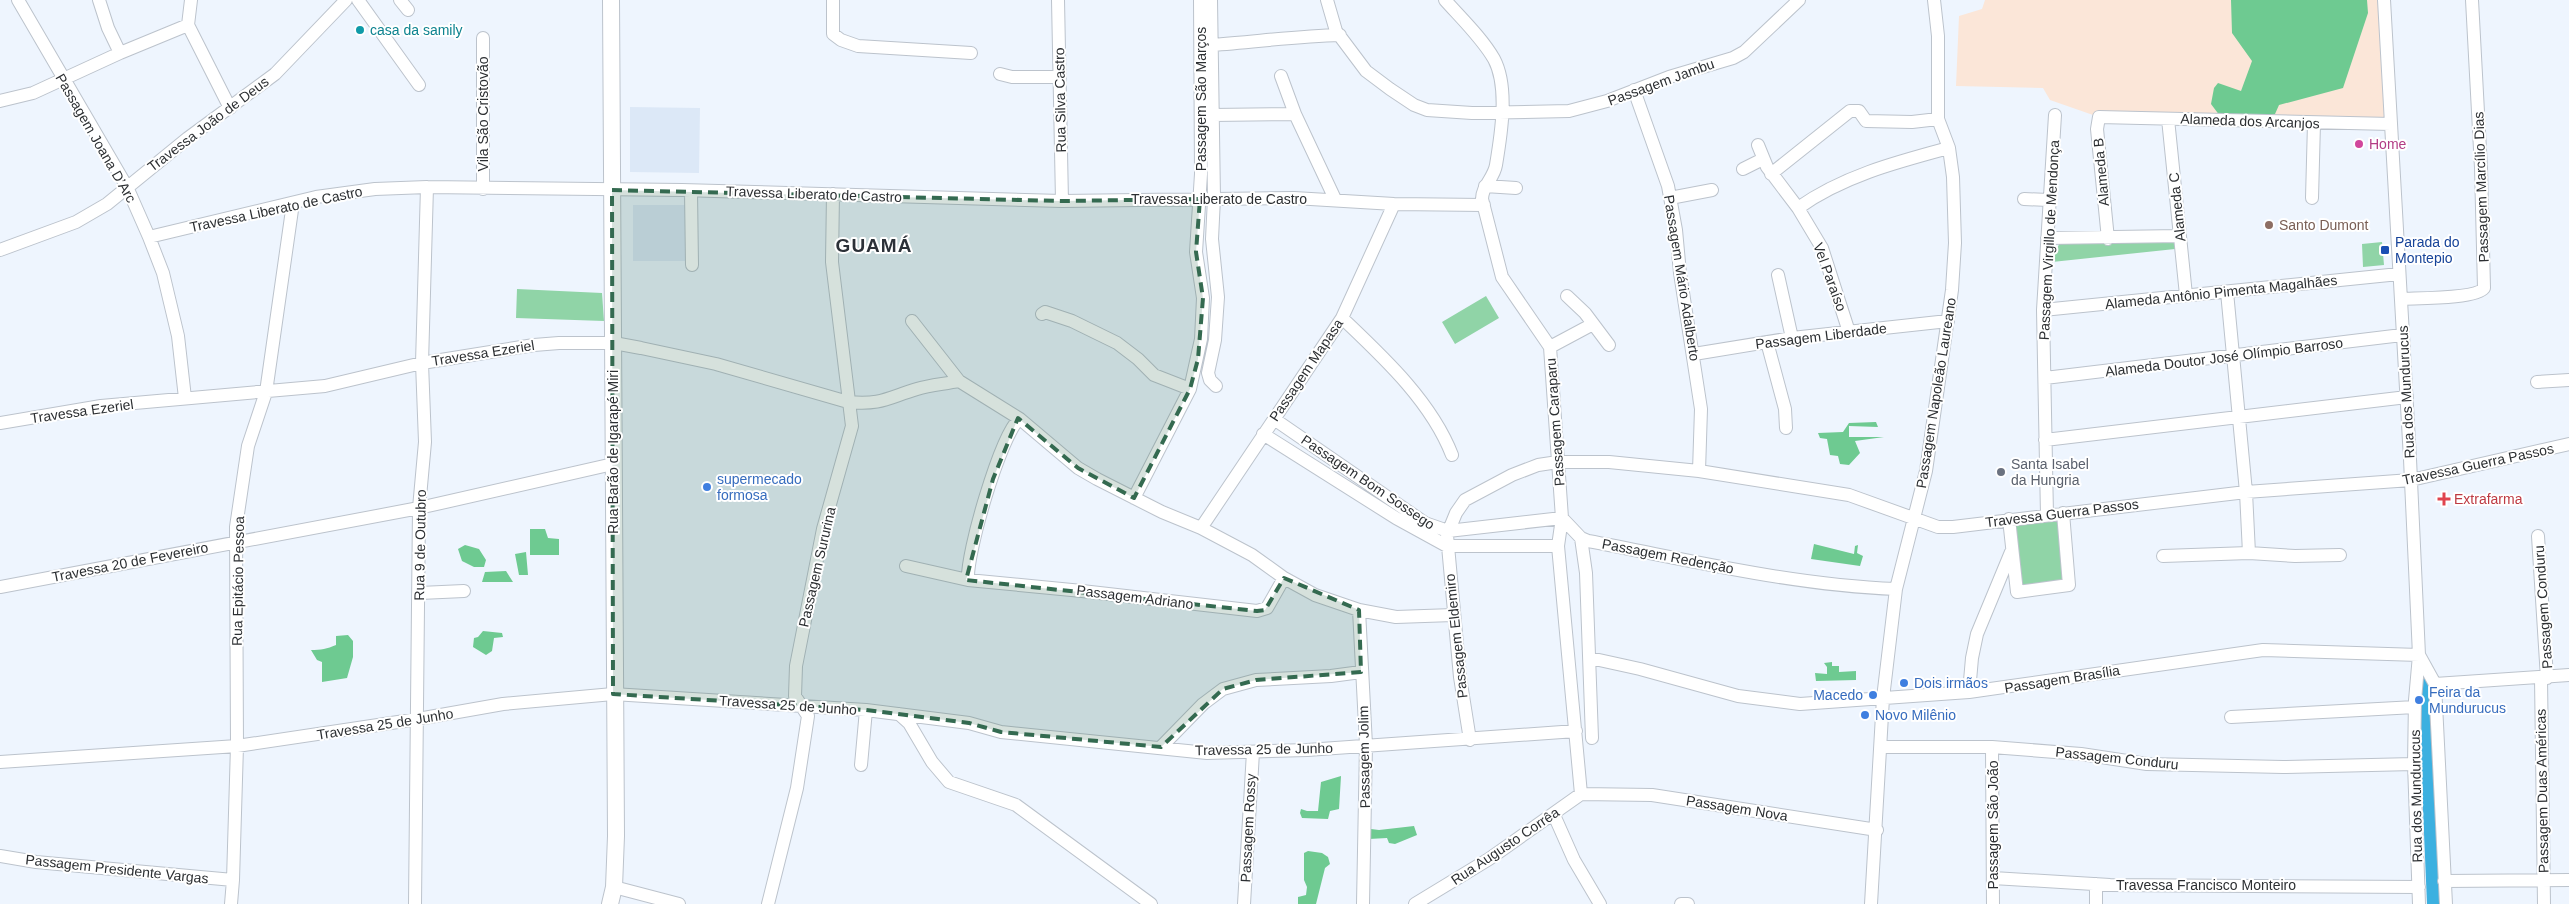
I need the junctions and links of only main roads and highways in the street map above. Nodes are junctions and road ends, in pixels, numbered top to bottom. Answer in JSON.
{"nodes":[{"id":1,"x":611,"y":0,"type":"edge"},
{"id":2,"x":610,"y":904,"type":"edge"}],
"edges":[{"from":1,"to":2,"type":"main road","name":"Rua Barão de Igarapé Miri"}]}
